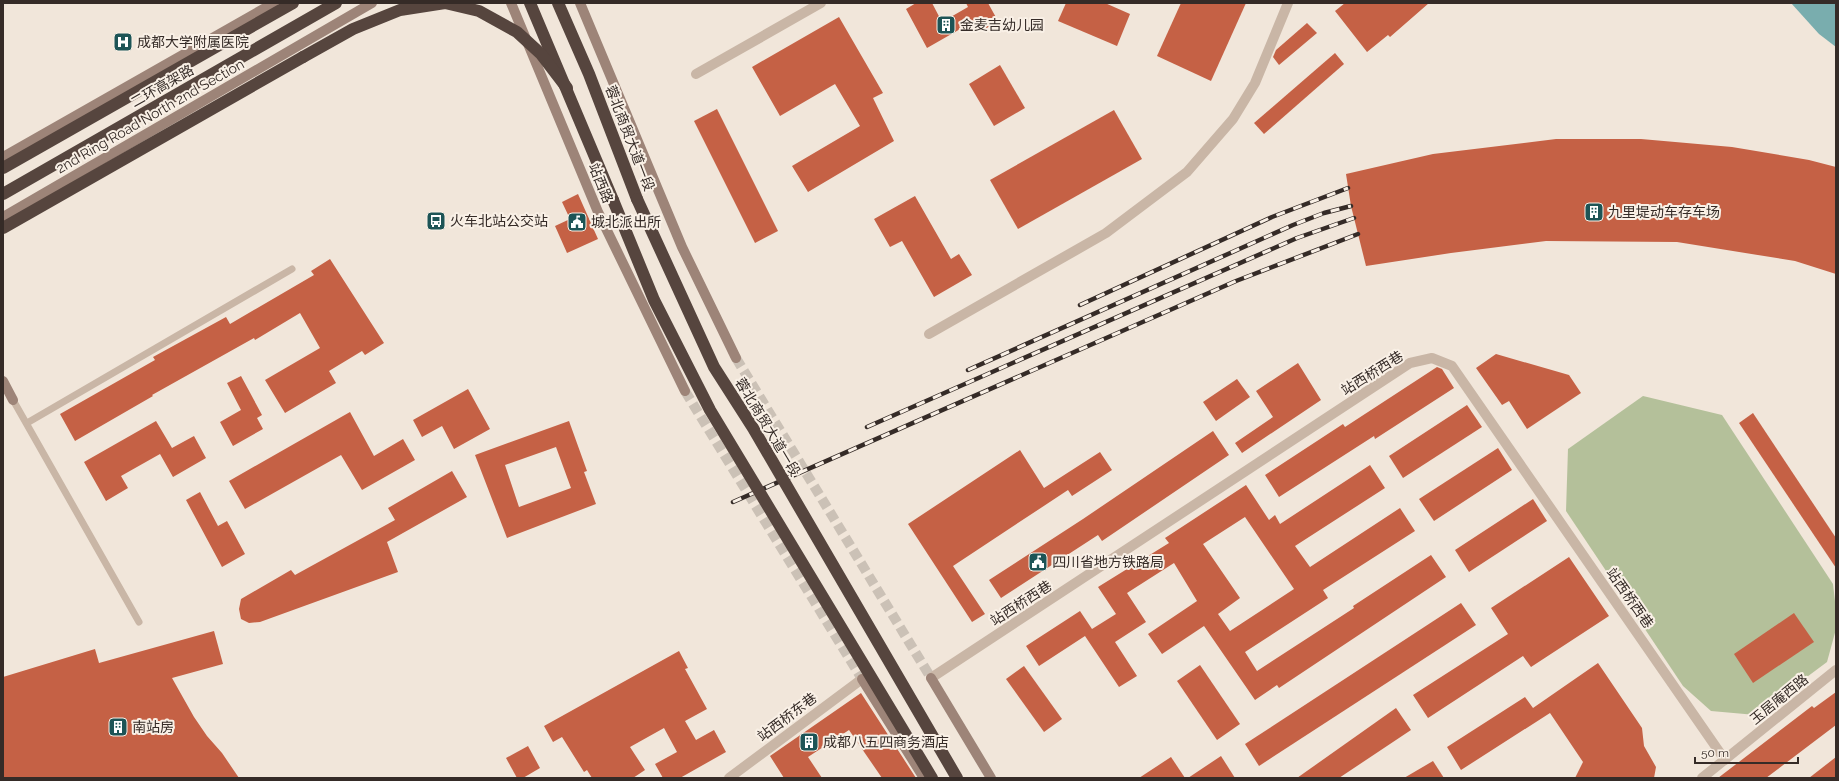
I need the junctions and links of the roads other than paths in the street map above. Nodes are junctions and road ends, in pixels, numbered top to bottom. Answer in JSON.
{"nodes":[{"id":1,"x":274,"y":3,"type":"edge"},
{"id":2,"x":293,"y":3,"type":"edge"},
{"id":3,"x":336,"y":3,"type":"edge"},
{"id":4,"x":372,"y":3,"type":"edge"},
{"id":5,"x":511,"y":3,"type":"edge"},
{"id":6,"x":530,"y":3,"type":"edge"},
{"id":7,"x":558,"y":3,"type":"edge"},
{"id":8,"x":568,"y":3,"type":"edge"},
{"id":9,"x":580,"y":3,"type":"edge"},
{"id":10,"x":821,"y":3,"type":"edge"},
{"id":11,"x":1288,"y":3,"type":"edge"},
{"id":12,"x":589,"y":74,"type":"junction"},
{"id":13,"x":696,"y":74,"type":"dead end"},
{"id":14,"x":567,"y":88,"type":"junction"},
{"id":15,"x":3,"y":157,"type":"edge"},
{"id":16,"x":3,"y":168,"type":"edge"},
{"id":17,"x":3,"y":194,"type":"edge"},
{"id":18,"x":3,"y":217,"type":"edge"},
{"id":19,"x":3,"y":228,"type":"edge"},
{"id":20,"x":292,"y":270,"type":"dead end"},
{"id":21,"x":929,"y":334,"type":"dead end"},
{"id":22,"x":736,"y":358,"type":"tunnel mouth"},
{"id":23,"x":3,"y":381,"type":"edge"},
{"id":24,"x":685,"y":391,"type":"tunnel mouth"},
{"id":25,"x":14,"y":400,"type":"joint"},
{"id":26,"x":27,"y":423,"type":"junction"},
{"id":27,"x":139,"y":622,"type":"dead end"},
{"id":28,"x":1836,"y":670,"type":"edge"},
{"id":29,"x":931,"y":678,"type":"joint"},
{"id":30,"x":862,"y":679,"type":"joint"},
{"id":31,"x":1725,"y":760,"type":"junction"},
{"id":32,"x":729,"y":778,"type":"edge"},
{"id":33,"x":924,"y":778,"type":"edge"},
{"id":34,"x":932,"y":778,"type":"edge"},
{"id":35,"x":957,"y":778,"type":"edge"},
{"id":36,"x":991,"y":778,"type":"edge"},
{"id":37,"x":1702,"y":778,"type":"edge"}],
"edges":[{"from":1,"to":15,"type":"main road"},
{"from":2,"to":16,"type":"highway","name":"二环高架路","bridge":true},
{"from":3,"to":17,"type":"highway","name":"二环高架路"},
{"from":4,"to":18,"type":"main road","name":"2nd Ring Road North 2nd Section"},
{"from":5,"to":24,"type":"main road","name":"站西路"},
{"from":6,"to":14,"type":"highway","bridge":true},
{"from":7,"to":12,"type":"highway"},
{"from":8,"to":12,"type":"highway"},
{"from":9,"to":22,"type":"main road"},
{"from":10,"to":13,"type":"street"},
{"from":11,"to":21,"type":"street"},
{"from":12,"to":35,"type":"highway","name":"蓉北商贸大道一段","bridge":true},
{"from":14,"to":19,"type":"highway","bridge":true},
{"from":14,"to":34,"type":"highway","bridge":true},
{"from":20,"to":26,"type":"lane"},
{"from":23,"to":25,"type":"main road"},
{"from":25,"to":26,"type":"lane"},
{"from":26,"to":27,"type":"lane"},
{"from":28,"to":31,"type":"street","name":"玉居庵西路"},
{"from":29,"to":31,"type":"street","name":"站西桥西巷"},
{"from":29,"to":36,"type":"main road"},
{"from":30,"to":32,"type":"street","name":"站西桥东巷"},
{"from":30,"to":33,"type":"main road"},
{"from":31,"to":37,"type":"street","name":"玉居庵西路"}]}
